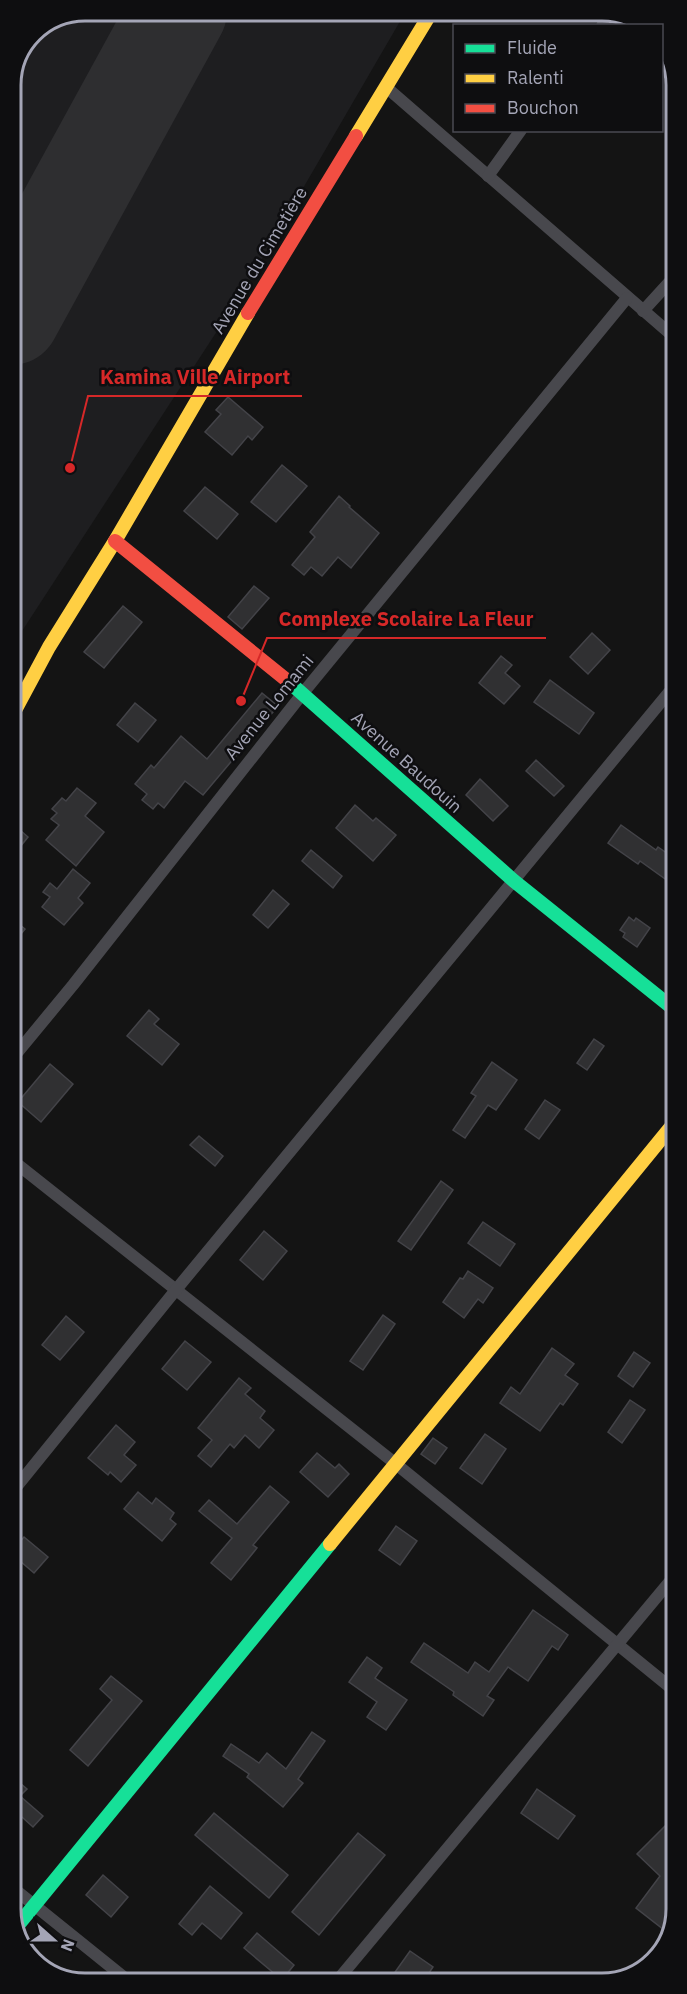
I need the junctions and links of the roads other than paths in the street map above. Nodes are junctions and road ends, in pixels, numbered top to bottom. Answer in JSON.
{"nodes":[{"id":1,"x":426,"y":21,"type":"edge"},
{"id":2,"x":386,"y":87,"type":"junction"},
{"id":3,"x":520,"y":132,"type":"edge"},
{"id":4,"x":488,"y":176,"type":"junction"},
{"id":5,"x":666,"y":286,"type":"edge"},
{"id":6,"x":627,"y":297,"type":"junction"},
{"id":7,"x":643,"y":311,"type":"junction"},
{"id":8,"x":666,"y":330,"type":"edge"},
{"id":9,"x":115,"y":542,"type":"junction"},
{"id":10,"x":303,"y":693,"type":"junction"},
{"id":11,"x":666,"y":696,"type":"edge"},
{"id":12,"x":21,"y":699,"type":"edge"},
{"id":13,"x":514,"y":881,"type":"junction"},
{"id":14,"x":666,"y":1003,"type":"edge"},
{"id":15,"x":21,"y":1048,"type":"edge"},
{"id":16,"x":666,"y":1133,"type":"edge"},
{"id":17,"x":21,"y":1168,"type":"edge"},
{"id":18,"x":175,"y":1291,"type":"junction"},
{"id":19,"x":396,"y":1464,"type":"junction"},
{"id":20,"x":21,"y":1481,"type":"edge"},
{"id":21,"x":666,"y":1586,"type":"edge"},
{"id":22,"x":617,"y":1645,"type":"junction"},
{"id":23,"x":666,"y":1684,"type":"edge"},
{"id":24,"x":21,"y":1895,"type":"edge"},
{"id":25,"x":34,"y":1906,"type":"junction"},
{"id":26,"x":22,"y":1920,"type":"edge"},
{"id":27,"x":118,"y":1973,"type":"edge"},
{"id":28,"x":344,"y":1973,"type":"edge"}],
"edges":[{"from":1,"to":2,"type":"street","name":"Avenue du Cimetière"},
{"from":2,"to":4,"type":"street"},
{"from":2,"to":9,"type":"street","name":"Avenue du Cimetière"},
{"from":3,"to":4,"type":"street"},
{"from":4,"to":6,"type":"street"},
{"from":5,"to":7,"type":"street"},
{"from":6,"to":7,"type":"street"},
{"from":6,"to":10,"type":"street","name":"Avenue Lomami"},
{"from":7,"to":8,"type":"street"},
{"from":9,"to":10,"type":"street","name":"Avenue Baudouin"},
{"from":9,"to":12,"type":"street","name":"Avenue du Cimetière"},
{"from":10,"to":13,"type":"street","name":"Avenue Baudouin"},
{"from":10,"to":15,"type":"street","name":"Avenue Lomami"},
{"from":11,"to":13,"type":"street"},
{"from":13,"to":14,"type":"street","name":"Avenue Baudouin"},
{"from":13,"to":18,"type":"street"},
{"from":16,"to":19,"type":"street"},
{"from":17,"to":18,"type":"street"},
{"from":18,"to":19,"type":"street"},
{"from":18,"to":20,"type":"street"},
{"from":19,"to":22,"type":"street"},
{"from":19,"to":25,"type":"street"},
{"from":21,"to":22,"type":"street"},
{"from":22,"to":23,"type":"street"},
{"from":22,"to":28,"type":"street"},
{"from":24,"to":25,"type":"street"},
{"from":25,"to":26,"type":"street"},
{"from":25,"to":27,"type":"street"}]}
